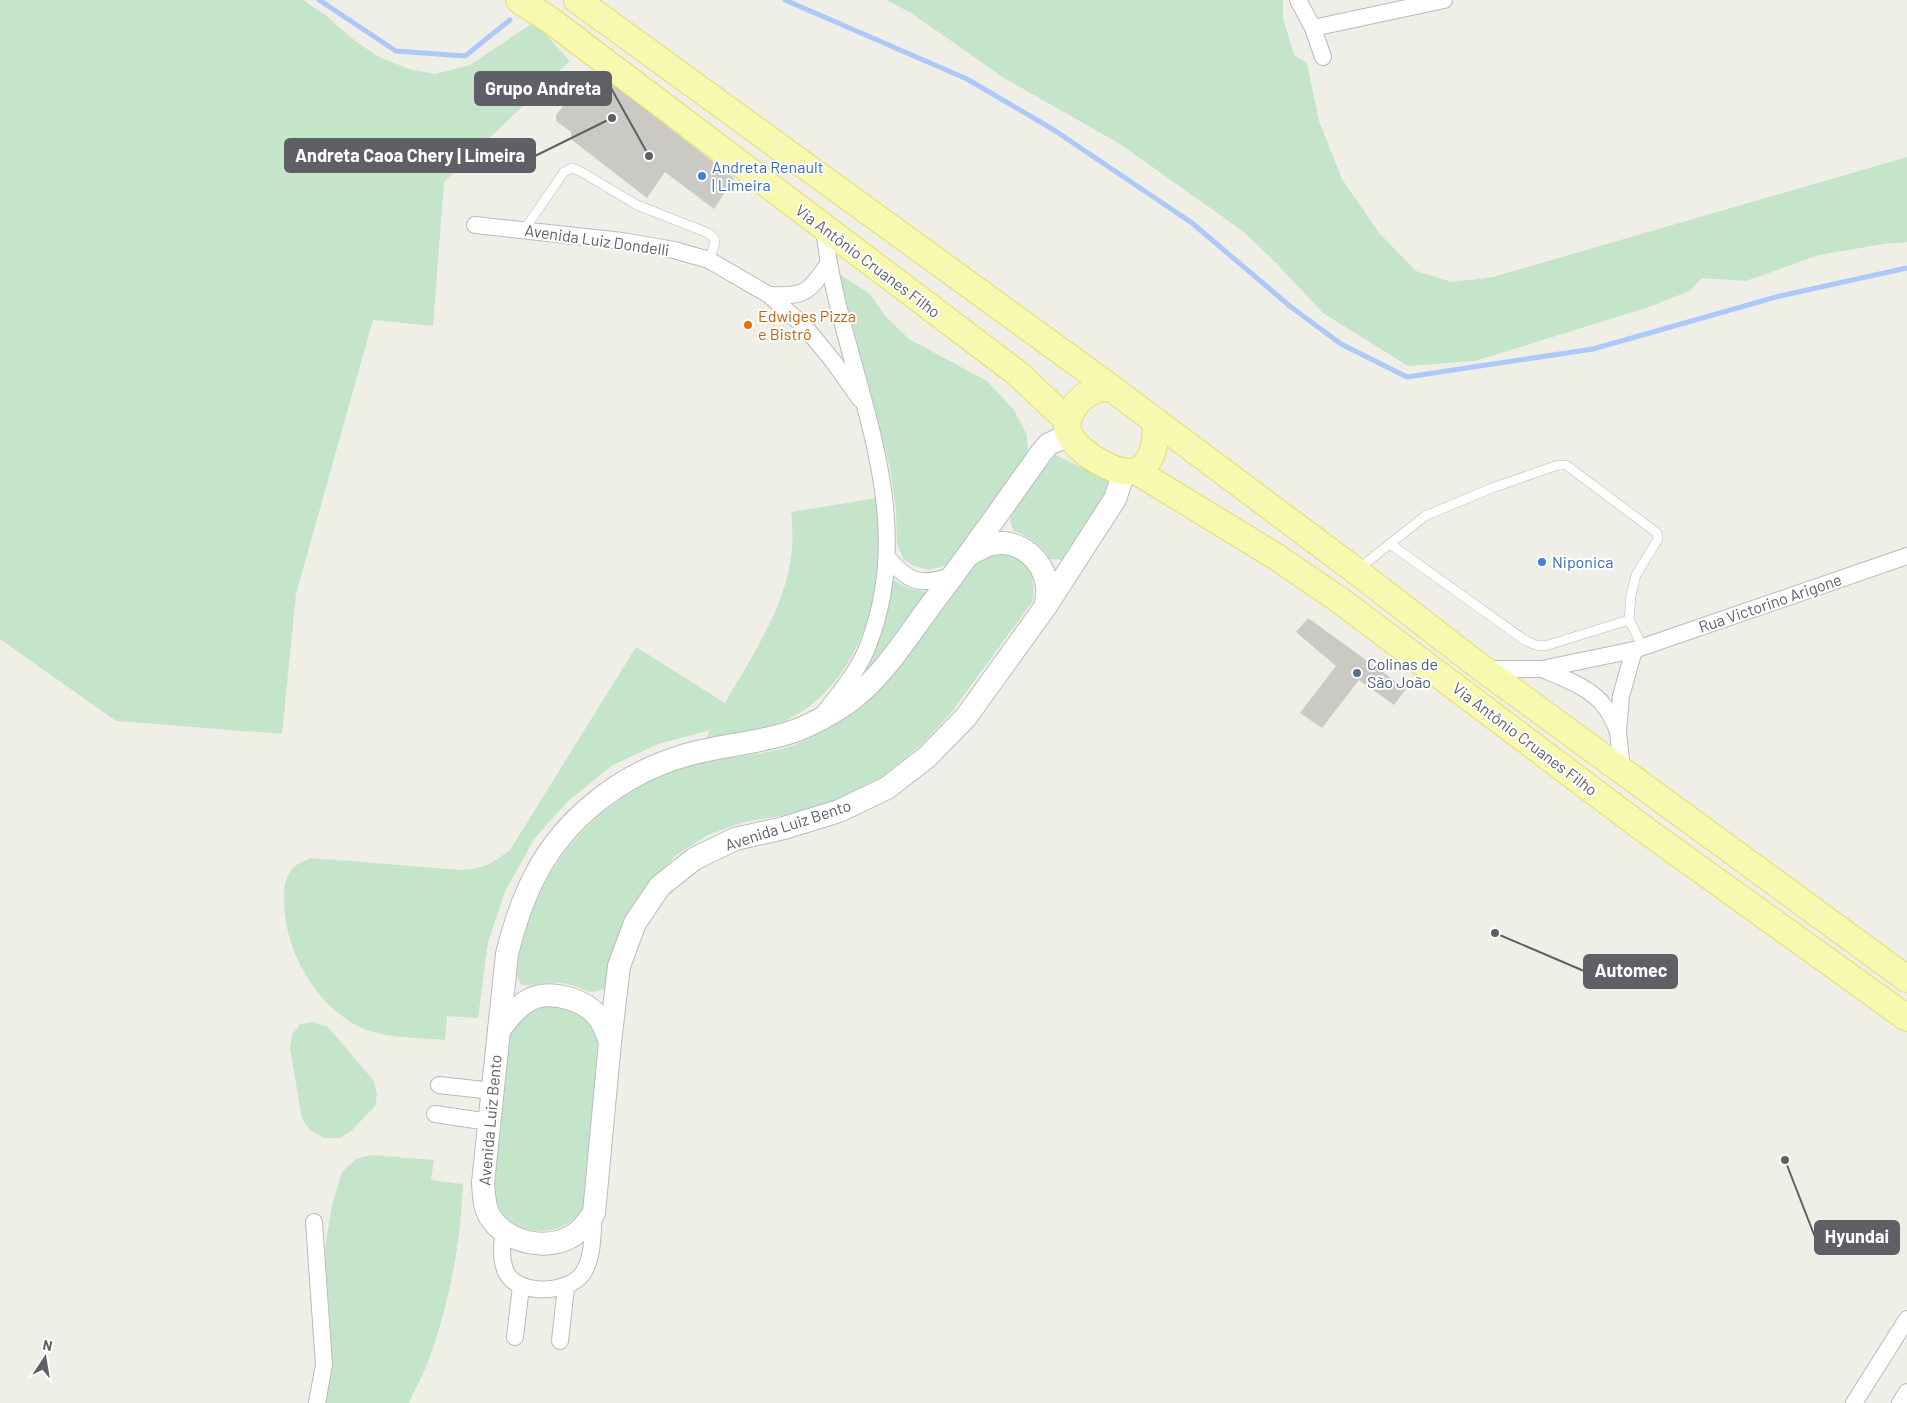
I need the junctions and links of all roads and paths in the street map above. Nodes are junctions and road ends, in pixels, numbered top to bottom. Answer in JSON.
{"nodes":[{"id":1,"x":519,"y":0,"type":"edge"},
{"id":2,"x":577,"y":0,"type":"edge"},
{"id":3,"x":1298,"y":0,"type":"edge"},
{"id":4,"x":1444,"y":0,"type":"edge"},
{"id":5,"x":1313,"y":28,"type":"junction"},
{"id":6,"x":1323,"y":57,"type":"dead end"},
{"id":7,"x":475,"y":225,"type":"dead end"},
{"id":8,"x":824,"y":228,"type":"junction"},
{"id":9,"x":524,"y":230,"type":"junction"},
{"id":10,"x":709,"y":260,"type":"junction"},
{"id":11,"x":828,"y":264,"type":"junction"},
{"id":12,"x":769,"y":295,"type":"junction"},
{"id":13,"x":1110,"y":387,"type":"junction"},
{"id":14,"x":865,"y":407,"type":"junction"},
{"id":15,"x":1155,"y":422,"type":"junction"},
{"id":16,"x":1068,"y":428,"type":"junction"},
{"id":17,"x":1130,"y":471,"type":"junction"},
{"id":18,"x":1390,"y":544,"type":"junction"},
{"id":19,"x":970,"y":554,"type":"junction"},
{"id":20,"x":1907,"y":556,"type":"edge"},
{"id":21,"x":888,"y":558,"type":"junction"},
{"id":22,"x":1356,"y":571,"type":"junction"},
{"id":23,"x":954,"y":575,"type":"junction"},
{"id":24,"x":1046,"y":606,"type":"junction"},
{"id":25,"x":1630,"y":620,"type":"junction"},
{"id":26,"x":1638,"y":648,"type":"junction"},
{"id":27,"x":1542,"y":669,"type":"junction"},
{"id":28,"x":1483,"y":670,"type":"junction"},
{"id":29,"x":820,"y":719,"type":"junction"},
{"id":30,"x":1618,"y":731,"type":"junction"},
{"id":31,"x":1622,"y":770,"type":"junction"},
{"id":32,"x":1907,"y":979,"type":"edge"},
{"id":33,"x":1907,"y":1018,"type":"edge"},
{"id":34,"x":499,"y":1030,"type":"junction"},
{"id":35,"x":610,"y":1042,"type":"junction"},
{"id":36,"x":439,"y":1085,"type":"dead end"},
{"id":37,"x":492,"y":1091,"type":"junction"},
{"id":38,"x":435,"y":1114,"type":"dead end"},
{"id":39,"x":489,"y":1122,"type":"junction"},
{"id":40,"x":594,"y":1213,"type":"junction"},
{"id":41,"x":314,"y":1222,"type":"dead end"},
{"id":42,"x":504,"y":1230,"type":"junction"},
{"id":43,"x":521,"y":1286,"type":"junction"},
{"id":44,"x":566,"y":1287,"type":"junction"},
{"id":45,"x":1907,"y":1319,"type":"edge"},
{"id":46,"x":515,"y":1337,"type":"dead end"},
{"id":47,"x":560,"y":1341,"type":"dead end"},
{"id":48,"x":1907,"y":1392,"type":"edge"},
{"id":49,"x":317,"y":1403,"type":"edge"},
{"id":50,"x":1854,"y":1403,"type":"edge"},
{"id":51,"x":1900,"y":1403,"type":"edge"}],
"edges":[{"from":1,"to":8,"type":"main road","name":"Via Antônio Cruanes Filho"},
{"from":2,"to":13,"type":"main road"},
{"from":3,"to":5,"type":"street"},
{"from":4,"to":5,"type":"street"},
{"from":5,"to":6,"type":"street"},
{"from":7,"to":9,"type":"street","name":"Avenida Luiz Dondelli"},
{"from":8,"to":11,"type":"street","name":"Avenida Luiz Dondelli"},
{"from":8,"to":16,"type":"main road","name":"Via Antônio Cruanes Filho"},
{"from":9,"to":10,"type":"street","name":"Avenida Luiz Dondelli"},
{"from":9,"to":10,"type":"lane"},
{"from":10,"to":12,"type":"street","name":"Avenida Luiz Dondelli"},
{"from":11,"to":12,"type":"street","name":"Avenida Luiz Dondelli"},
{"from":11,"to":14,"type":"street","name":"Avenida Luiz Dondelli"},
{"from":12,"to":14,"type":"street","name":"Avenida Luiz Dondelli"},
{"from":13,"to":15,"type":"main road"},
{"from":13,"to":16,"type":"main road"},
{"from":14,"to":21,"type":"street","name":"Avenida Luiz Dondelli"},
{"from":15,"to":17,"type":"main road"},
{"from":15,"to":22,"type":"main road","name":"Via Antônio Cruanes Filho"},
{"from":16,"to":17,"type":"main road"},
{"from":16,"to":19,"type":"street","name":"Avenida Luiz Bento"},
{"from":17,"to":24,"type":"street","name":"Avenida Luiz Bento"},
{"from":17,"to":33,"type":"main road","name":"Via Antônio Cruanes Filho"},
{"from":18,"to":22,"type":"lane"},
{"from":18,"to":25,"type":"lane"},
{"from":18,"to":25,"type":"lane"},
{"from":19,"to":23,"type":"street","name":"Avenida Luiz Bento"},
{"from":19,"to":24,"type":"street"},
{"from":20,"to":26,"type":"street","name":"Rua Victorino Arigone"},
{"from":21,"to":23,"type":"street"},
{"from":21,"to":29,"type":"street","name":"Avenida Luiz Dondelli"},
{"from":22,"to":28,"type":"main road","name":"Via Antônio Cruanes Filho"},
{"from":23,"to":29,"type":"street","name":"Avenida Luiz Bento"},
{"from":24,"to":35,"type":"street","name":"Avenida Luiz Bento"},
{"from":25,"to":26,"type":"lane"},
{"from":26,"to":27,"type":"street","name":"Rua Victorino Arigone"},
{"from":26,"to":30,"type":"street"},
{"from":27,"to":28,"type":"street","name":"Rua Victorino Arigone"},
{"from":27,"to":30,"type":"street"},
{"from":28,"to":31,"type":"main road","name":"Via Antônio Cruanes Filho"},
{"from":29,"to":34,"type":"street","name":"Avenida Luiz Bento"},
{"from":30,"to":31,"type":"street"},
{"from":31,"to":32,"type":"main road","name":"Via Antônio Cruanes Filho"},
{"from":34,"to":35,"type":"street"},
{"from":34,"to":37,"type":"street","name":"Avenida Luiz Bento"},
{"from":35,"to":40,"type":"street","name":"Avenida Luiz Bento"},
{"from":36,"to":37,"type":"street"},
{"from":37,"to":39,"type":"street","name":"Avenida Luiz Bento"},
{"from":38,"to":39,"type":"street"},
{"from":39,"to":42,"type":"street","name":"Avenida Luiz Bento"},
{"from":40,"to":42,"type":"street","name":"Avenida Luiz Bento"},
{"from":40,"to":44,"type":"street"},
{"from":41,"to":49,"type":"street"},
{"from":42,"to":43,"type":"street"},
{"from":43,"to":44,"type":"street"},
{"from":43,"to":46,"type":"street"},
{"from":44,"to":47,"type":"street"},
{"from":45,"to":50,"type":"street"},
{"from":48,"to":51,"type":"street"}]}
